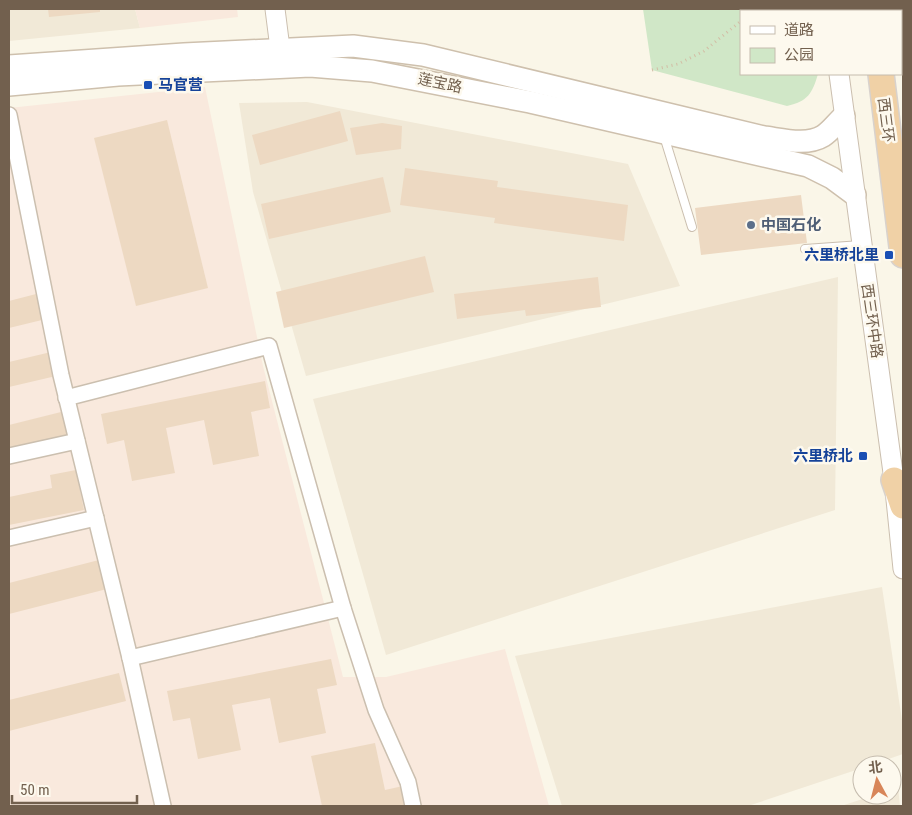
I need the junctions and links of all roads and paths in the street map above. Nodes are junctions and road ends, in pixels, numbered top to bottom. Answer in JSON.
{"nodes":[{"id":1,"x":275,"y":9,"type":"edge"},
{"id":2,"x":740,"y":22,"type":"edge"},
{"id":3,"x":281,"y":59,"type":"junction"},
{"id":4,"x":9,"y":66,"type":"edge"},
{"id":5,"x":652,"y":70,"type":"dead end"},
{"id":6,"x":839,"y":75,"type":"edge"},
{"id":7,"x":881,"y":75,"type":"edge"},
{"id":8,"x":9,"y":85,"type":"edge"},
{"id":9,"x":9,"y":115,"type":"edge"},
{"id":10,"x":844,"y":116,"type":"junction"},
{"id":11,"x":663,"y":132,"type":"junction"},
{"id":12,"x":855,"y":195,"type":"junction"},
{"id":13,"x":692,"y":227,"type":"dead end"},
{"id":14,"x":861,"y":246,"type":"junction"},
{"id":15,"x":805,"y":249,"type":"dead end"},
{"id":16,"x":903,"y":255,"type":"edge"},
{"id":17,"x":66,"y":398,"type":"junction"},
{"id":18,"x":77,"y":441,"type":"junction"},
{"id":19,"x":9,"y":456,"type":"edge"},
{"id":20,"x":894,"y":480,"type":"junction"},
{"id":21,"x":903,"y":506,"type":"edge"},
{"id":22,"x":96,"y":518,"type":"junction"},
{"id":23,"x":9,"y":538,"type":"edge"},
{"id":24,"x":903,"y":569,"type":"edge"},
{"id":25,"x":343,"y":608,"type":"junction"},
{"id":26,"x":130,"y":658,"type":"junction"},
{"id":27,"x":163,"y":806,"type":"edge"},
{"id":28,"x":413,"y":806,"type":"edge"}],
"edges":[{"from":1,"to":3,"type":"street"},
{"from":2,"to":5,"type":"path"},
{"from":3,"to":4,"type":"main road","name":"莲宝路"},
{"from":3,"to":8,"type":"main road","name":"莲宝路"},
{"from":3,"to":10,"type":"main road","name":"莲宝路"},
{"from":3,"to":11,"type":"main road","name":"莲宝路"},
{"from":6,"to":10,"type":"street","name":"西三环中路"},
{"from":7,"to":16,"type":"highway","name":"西三环"},
{"from":9,"to":17,"type":"street"},
{"from":10,"to":12,"type":"street","name":"西三环中路"},
{"from":11,"to":12,"type":"main road","name":"莲宝路"},
{"from":11,"to":13,"type":"lane"},
{"from":12,"to":14,"type":"street","name":"西三环中路"},
{"from":14,"to":15,"type":"lane"},
{"from":14,"to":20,"type":"street","name":"西三环中路"},
{"from":17,"to":18,"type":"street"},
{"from":17,"to":25,"type":"street"},
{"from":18,"to":19,"type":"street"},
{"from":18,"to":22,"type":"street"},
{"from":20,"to":21,"type":"highway"},
{"from":20,"to":24,"type":"street","name":"西三环中路"},
{"from":22,"to":23,"type":"street"},
{"from":22,"to":26,"type":"street"},
{"from":25,"to":26,"type":"street"},
{"from":25,"to":28,"type":"street"},
{"from":26,"to":27,"type":"street"}]}
